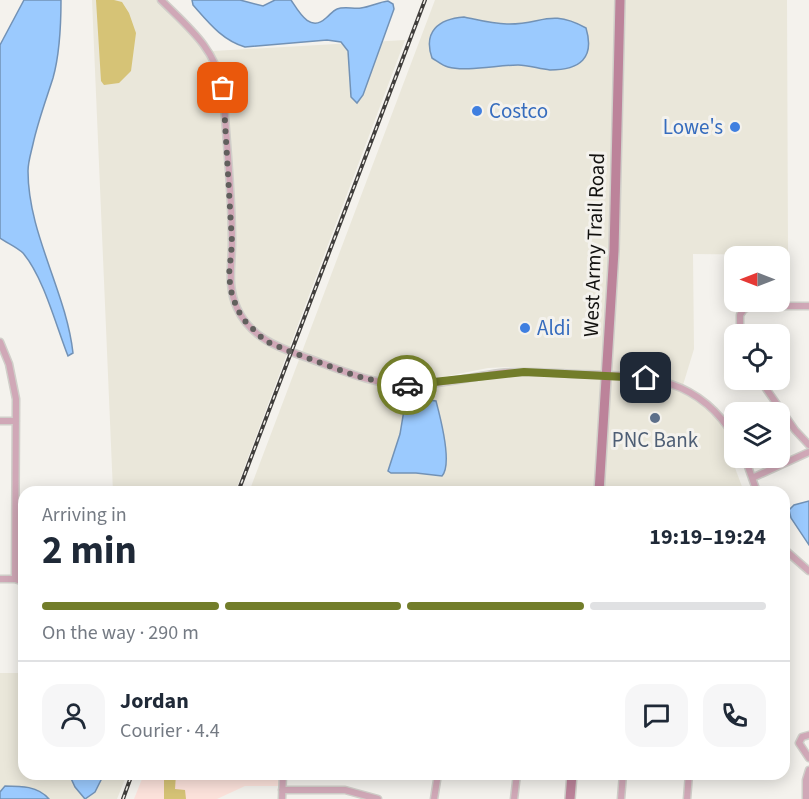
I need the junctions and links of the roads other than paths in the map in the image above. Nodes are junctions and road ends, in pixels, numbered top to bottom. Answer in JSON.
{"nodes":[{"id":1,"x":161,"y":0,"type":"edge"},
{"id":2,"x":620,"y":0,"type":"edge"},
{"id":3,"x":809,"y":306,"type":"edge"},
{"id":4,"x":740,"y":324,"type":"edge"},
{"id":5,"x":0,"y":342,"type":"edge"},
{"id":6,"x":607,"y":375,"type":"junction"},
{"id":7,"x":767,"y":390,"type":"edge"},
{"id":8,"x":0,"y":421,"type":"edge"},
{"id":9,"x":16,"y":421,"type":"junction"},
{"id":10,"x":724,"y":424,"type":"edge"},
{"id":11,"x":809,"y":445,"type":"edge"},
{"id":12,"x":809,"y":452,"type":"edge"},
{"id":13,"x":748,"y":468,"type":"edge"},
{"id":14,"x":752,"y":478,"type":"junction"},
{"id":15,"x":599,"y":486,"type":"edge"},
{"id":16,"x":755,"y":486,"type":"edge"},
{"id":17,"x":790,"y":554,"type":"edge"},
{"id":18,"x":809,"y":571,"type":"edge"},
{"id":19,"x":0,"y":579,"type":"edge"},
{"id":20,"x":15,"y":579,"type":"junction"},
{"id":21,"x":18,"y":580,"type":"edge"},
{"id":22,"x":809,"y":735,"type":"edge"},
{"id":23,"x":809,"y":758,"type":"edge"},
{"id":24,"x":809,"y":770,"type":"edge"},
{"id":25,"x":283,"y":780,"type":"edge"},
{"id":26,"x":437,"y":780,"type":"edge"},
{"id":27,"x":516,"y":780,"type":"edge"},
{"id":28,"x":572,"y":780,"type":"edge"},
{"id":29,"x":623,"y":780,"type":"edge"},
{"id":30,"x":689,"y":780,"type":"edge"},
{"id":31,"x":282,"y":790,"type":"junction"},
{"id":32,"x":355,"y":796,"type":"edge"},
{"id":33,"x":282,"y":799,"type":"edge"},
{"id":34,"x":378,"y":799,"type":"edge"},
{"id":35,"x":434,"y":799,"type":"edge"},
{"id":36,"x":514,"y":799,"type":"edge"},
{"id":37,"x":570,"y":799,"type":"edge"},
{"id":38,"x":621,"y":799,"type":"edge"},
{"id":39,"x":687,"y":799,"type":"edge"},
{"id":40,"x":807,"y":799,"type":"edge"}],
"edges":[{"from":1,"to":6,"type":"street"},
{"from":2,"to":6,"type":"main road","name":"West Army Trail Road"},
{"from":3,"to":4,"type":"street"},
{"from":5,"to":9,"type":"street"},
{"from":6,"to":10,"type":"street"},
{"from":6,"to":15,"type":"main road","name":"West Army Trail Road"},
{"from":7,"to":11,"type":"street"},
{"from":8,"to":9,"type":"street"},
{"from":9,"to":20,"type":"street"},
{"from":12,"to":14,"type":"street"},
{"from":13,"to":14,"type":"street"},
{"from":14,"to":16,"type":"street"},
{"from":17,"to":18,"type":"street"},
{"from":19,"to":20,"type":"street"},
{"from":20,"to":21,"type":"street"},
{"from":22,"to":23,"type":"street"},
{"from":24,"to":40,"type":"street"},
{"from":25,"to":31,"type":"street"},
{"from":26,"to":35,"type":"street"},
{"from":27,"to":36,"type":"street"},
{"from":28,"to":37,"type":"main road"},
{"from":29,"to":38,"type":"street"},
{"from":30,"to":39,"type":"street"},
{"from":31,"to":32,"type":"street"},
{"from":31,"to":33,"type":"street"},
{"from":32,"to":34,"type":"street"}]}
